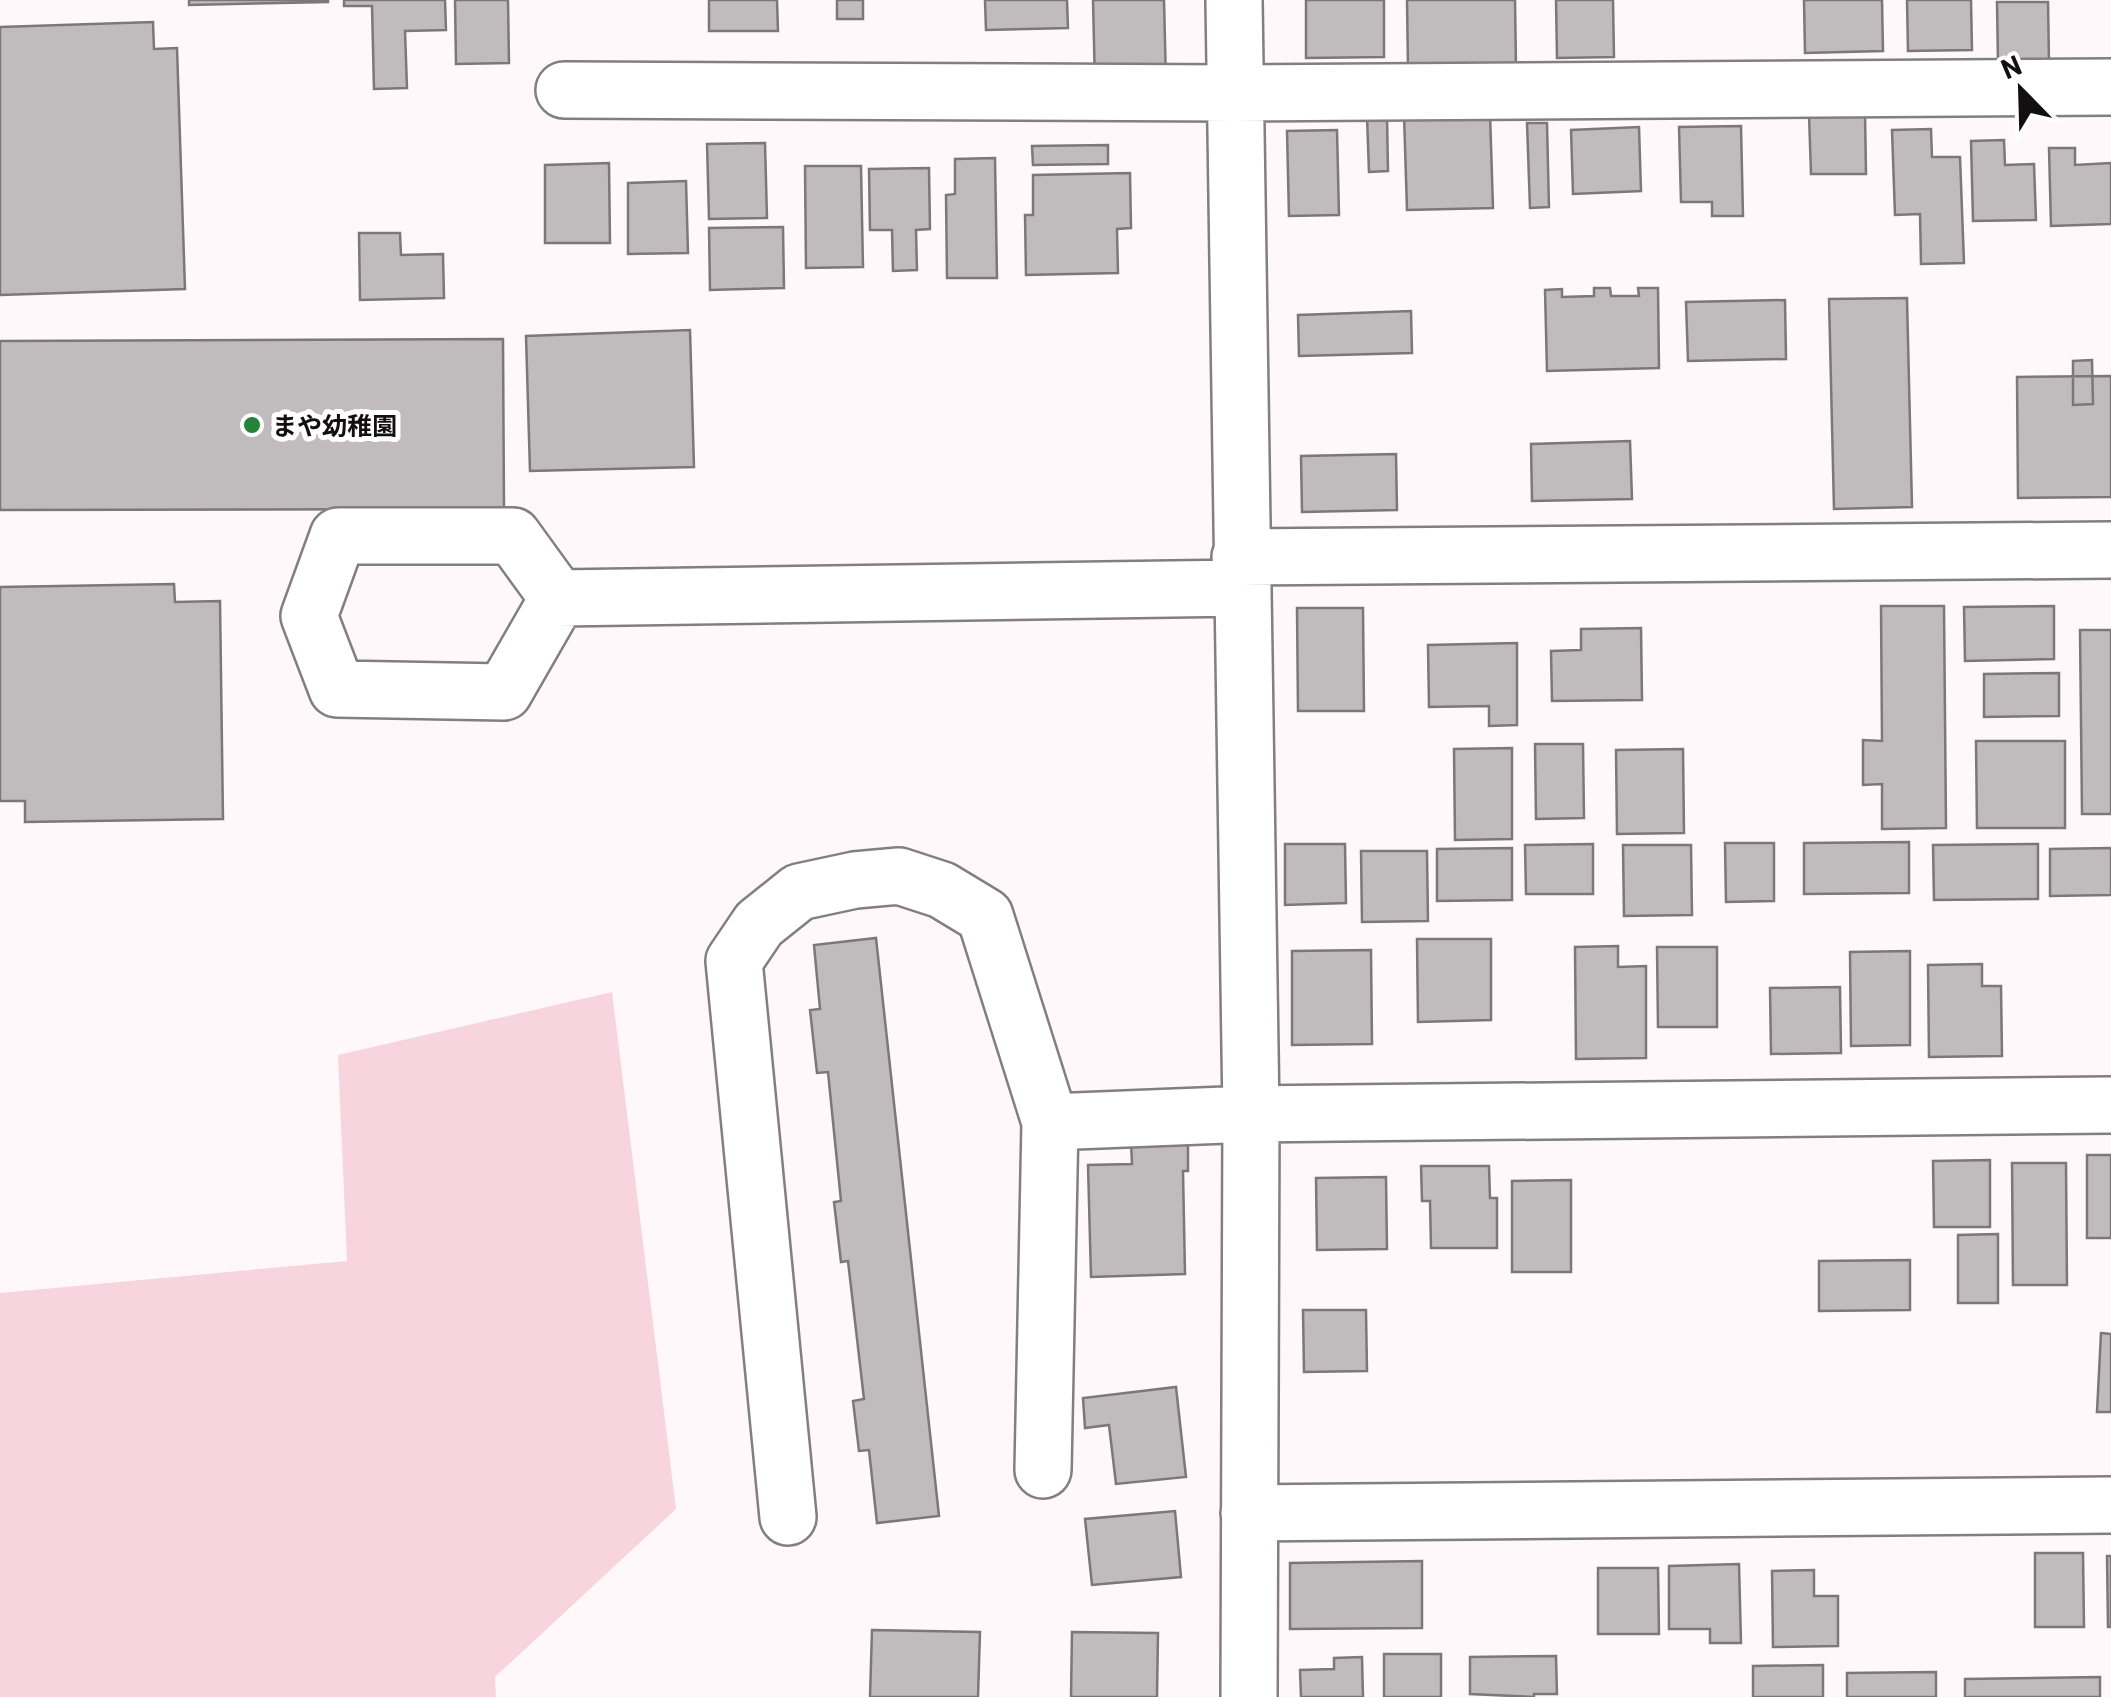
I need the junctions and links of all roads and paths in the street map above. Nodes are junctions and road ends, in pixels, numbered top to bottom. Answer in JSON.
{"nodes":[{"id":1,"x":1234,"y":0,"type":"edge"},
{"id":2,"x":2111,"y":87,"type":"edge"},
{"id":3,"x":564,"y":90,"type":"dead end"},
{"id":4,"x":1235,"y":94,"type":"junction"},
{"id":5,"x":2111,"y":550,"type":"edge"},
{"id":6,"x":1240,"y":573,"type":"junction"},
{"id":7,"x":558,"y":598,"type":"dead end"},
{"id":8,"x":2111,"y":1105,"type":"edge"},
{"id":9,"x":1251,"y":1114,"type":"junction"},
{"id":10,"x":1050,"y":1122,"type":"junction"},
{"id":11,"x":1043,"y":1470,"type":"dead end"},
{"id":12,"x":2111,"y":1505,"type":"edge"},
{"id":13,"x":1248,"y":1513,"type":"junction"},
{"id":14,"x":788,"y":1517,"type":"dead end"},
{"id":15,"x":1248,"y":1697,"type":"edge"}],
"edges":[{"from":1,"to":4,"type":"street"},
{"from":2,"to":4,"type":"street"},
{"from":3,"to":4,"type":"street"},
{"from":4,"to":6,"type":"street"},
{"from":5,"to":6,"type":"street"},
{"from":6,"to":7,"type":"street"},
{"from":6,"to":9,"type":"street"},
{"from":8,"to":9,"type":"street"},
{"from":9,"to":10,"type":"street"},
{"from":9,"to":13,"type":"street"},
{"from":10,"to":11,"type":"street"},
{"from":10,"to":14,"type":"street"},
{"from":12,"to":13,"type":"street"},
{"from":13,"to":15,"type":"street"}]}
